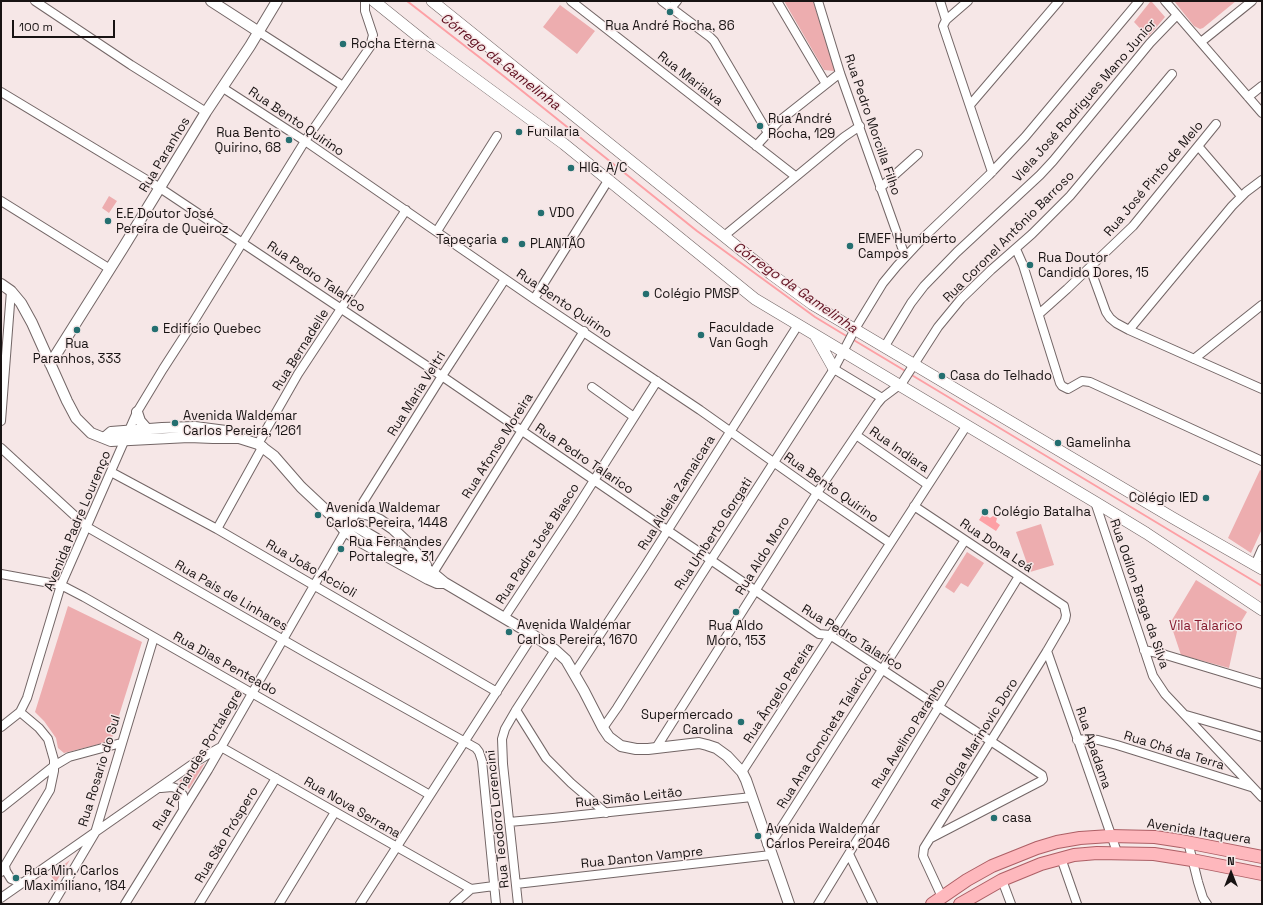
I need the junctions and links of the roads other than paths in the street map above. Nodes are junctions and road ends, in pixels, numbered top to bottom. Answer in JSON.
{"nodes":[{"id":1,"x":34,"y":1,"type":"edge"},
{"id":2,"x":211,"y":1,"type":"edge"},
{"id":3,"x":277,"y":1,"type":"edge"},
{"id":4,"x":365,"y":1,"type":"edge"},
{"id":5,"x":374,"y":1,"type":"edge"},
{"id":6,"x":432,"y":1,"type":"edge"},
{"id":7,"x":571,"y":1,"type":"edge"},
{"id":8,"x":662,"y":1,"type":"edge"},
{"id":9,"x":677,"y":1,"type":"edge"},
{"id":10,"x":777,"y":1,"type":"edge"},
{"id":11,"x":818,"y":1,"type":"edge"},
{"id":12,"x":940,"y":1,"type":"edge"},
{"id":13,"x":968,"y":1,"type":"edge"},
{"id":14,"x":1059,"y":1,"type":"edge"},
{"id":15,"x":1139,"y":1,"type":"edge"},
{"id":16,"x":1165,"y":1,"type":"edge"},
{"id":17,"x":1252,"y":1,"type":"edge"},
{"id":18,"x":671,"y":8,"type":"junction"},
{"id":19,"x":1177,"y":15,"type":"junction"},
{"id":20,"x":945,"y":22,"type":"junction"},
{"id":21,"x":259,"y":32,"type":"junction"},
{"id":22,"x":1201,"y":42,"type":"junction"},
{"id":23,"x":840,"y":73,"type":"junction"},
{"id":24,"x":1172,"y":74,"type":"dead end"},
{"id":25,"x":826,"y":84,"type":"junction"},
{"id":26,"x":343,"y":86,"type":"junction"},
{"id":27,"x":1262,"y":86,"type":"edge"},
{"id":28,"x":223,"y":88,"type":"junction"},
{"id":29,"x":1,"y":92,"type":"edge"},
{"id":30,"x":1248,"y":97,"type":"junction"},
{"id":31,"x":970,"y":105,"type":"junction"},
{"id":32,"x":206,"y":112,"type":"junction"},
{"id":33,"x":1262,"y":114,"type":"edge"},
{"id":34,"x":1216,"y":124,"type":"dead end"},
{"id":35,"x":860,"y":126,"type":"junction"},
{"id":36,"x":768,"y":133,"type":"junction"},
{"id":37,"x":497,"y":136,"type":"dead end"},
{"id":38,"x":305,"y":141,"type":"junction"},
{"id":39,"x":756,"y":146,"type":"junction"},
{"id":40,"x":1198,"y":146,"type":"junction"},
{"id":41,"x":918,"y":154,"type":"dead end"},
{"id":42,"x":992,"y":172,"type":"junction"},
{"id":43,"x":795,"y":176,"type":"junction"},
{"id":44,"x":609,"y":179,"type":"junction"},
{"id":45,"x":1262,"y":180,"type":"edge"},
{"id":46,"x":160,"y":188,"type":"junction"},
{"id":47,"x":880,"y":188,"type":"junction"},
{"id":48,"x":1242,"y":196,"type":"junction"},
{"id":49,"x":1,"y":201,"type":"edge"},
{"id":50,"x":406,"y":210,"type":"junction"},
{"id":51,"x":437,"y":231,"type":"junction"},
{"id":52,"x":724,"y":236,"type":"junction"},
{"id":53,"x":242,"y":243,"type":"junction"},
{"id":54,"x":1016,"y":249,"type":"junction"},
{"id":55,"x":905,"y":256,"type":"junction"},
{"id":56,"x":1090,"y":268,"type":"junction"},
{"id":57,"x":110,"y":270,"type":"junction"},
{"id":58,"x":505,"y":279,"type":"junction"},
{"id":59,"x":1,"y":284,"type":"edge"},
{"id":60,"x":11,"y":291,"type":"junction"},
{"id":61,"x":534,"y":299,"type":"junction"},
{"id":62,"x":1262,"y":305,"type":"edge"},
{"id":63,"x":341,"y":308,"type":"junction"},
{"id":64,"x":1039,"y":314,"type":"junction"},
{"id":65,"x":798,"y":325,"type":"junction"},
{"id":66,"x":1129,"y":330,"type":"junction"},
{"id":67,"x":584,"y":332,"type":"junction"},
{"id":68,"x":853,"y":332,"type":"junction"},
{"id":69,"x":815,"y":335,"type":"junction"},
{"id":70,"x":885,"y":346,"type":"junction"},
{"id":71,"x":844,"y":350,"type":"junction"},
{"id":72,"x":1194,"y":359,"type":"junction"},
{"id":73,"x":50,"y":364,"type":"junction"},
{"id":74,"x":913,"y":367,"type":"junction"},
{"id":75,"x":834,"y":369,"type":"junction"},
{"id":76,"x":442,"y":376,"type":"junction"},
{"id":77,"x":657,"y":381,"type":"junction"},
{"id":78,"x":901,"y":384,"type":"junction"},
{"id":79,"x":592,"y":387,"type":"dead end"},
{"id":80,"x":1262,"y":389,"type":"edge"},
{"id":81,"x":882,"y":398,"type":"junction"},
{"id":82,"x":137,"y":412,"type":"junction"},
{"id":83,"x":634,"y":417,"type":"junction"},
{"id":84,"x":1,"y":421,"type":"edge"},
{"id":85,"x":967,"y":425,"type":"junction"},
{"id":86,"x":147,"y":429,"type":"junction"},
{"id":87,"x":129,"y":430,"type":"junction"},
{"id":88,"x":522,"y":431,"type":"junction"},
{"id":89,"x":730,"y":432,"type":"junction"},
{"id":90,"x":856,"y":435,"type":"junction"},
{"id":91,"x":104,"y":438,"type":"junction"},
{"id":92,"x":239,"y":438,"type":"junction"},
{"id":93,"x":125,"y":441,"type":"junction"},
{"id":94,"x":261,"y":445,"type":"junction"},
{"id":95,"x":1,"y":448,"type":"edge"},
{"id":96,"x":1262,"y":461,"type":"edge"},
{"id":97,"x":774,"y":463,"type":"junction"},
{"id":98,"x":111,"y":472,"type":"junction"},
{"id":99,"x":594,"y":480,"type":"junction"},
{"id":100,"x":928,"y":485,"type":"junction"},
{"id":101,"x":817,"y":493,"type":"junction"},
{"id":102,"x":1095,"y":502,"type":"junction"},
{"id":103,"x":914,"y":506,"type":"junction"},
{"id":104,"x":357,"y":512,"type":"junction"},
{"id":105,"x":333,"y":517,"type":"junction"},
{"id":106,"x":87,"y":527,"type":"junction"},
{"id":107,"x":348,"y":527,"type":"junction"},
{"id":108,"x":217,"y":529,"type":"junction"},
{"id":109,"x":667,"y":531,"type":"junction"},
{"id":110,"x":965,"y":540,"type":"junction"},
{"id":111,"x":890,"y":543,"type":"junction"},
{"id":112,"x":1262,"y":549,"type":"edge"},
{"id":113,"x":711,"y":560,"type":"junction"},
{"id":114,"x":1259,"y":567,"type":"edge"},
{"id":115,"x":433,"y":573,"type":"junction"},
{"id":116,"x":1,"y":574,"type":"edge"},
{"id":117,"x":1019,"y":576,"type":"junction"},
{"id":118,"x":445,"y":584,"type":"junction"},
{"id":119,"x":61,"y":585,"type":"junction"},
{"id":120,"x":315,"y":585,"type":"junction"},
{"id":121,"x":755,"y":590,"type":"junction"},
{"id":122,"x":1064,"y":606,"type":"joint"},
{"id":123,"x":1262,"y":610,"type":"edge"},
{"id":124,"x":504,"y":618,"type":"junction"},
{"id":125,"x":533,"y":635,"type":"junction"},
{"id":126,"x":830,"y":635,"type":"junction"},
{"id":127,"x":154,"y":637,"type":"junction"},
{"id":128,"x":283,"y":640,"type":"junction"},
{"id":129,"x":555,"y":650,"type":"junction"},
{"id":130,"x":1144,"y":650,"type":"junction"},
{"id":131,"x":1046,"y":651,"type":"junction"},
{"id":132,"x":882,"y":669,"type":"junction"},
{"id":133,"x":574,"y":674,"type":"junction"},
{"id":134,"x":1262,"y":684,"type":"edge"},
{"id":135,"x":497,"y":692,"type":"junction"},
{"id":136,"x":252,"y":693,"type":"junction"},
{"id":137,"x":940,"y":708,"type":"junction"},
{"id":138,"x":516,"y":710,"type":"junction"},
{"id":139,"x":20,"y":712,"type":"junction"},
{"id":140,"x":1185,"y":715,"type":"junction"},
{"id":141,"x":1,"y":727,"type":"edge"},
{"id":142,"x":603,"y":728,"type":"junction"},
{"id":143,"x":1262,"y":737,"type":"edge"},
{"id":144,"x":1077,"y":740,"type":"junction"},
{"id":145,"x":991,"y":741,"type":"junction"},
{"id":146,"x":464,"y":742,"type":"junction"},
{"id":147,"x":121,"y":743,"type":"junction"},
{"id":148,"x":221,"y":747,"type":"junction"},
{"id":149,"x":656,"y":748,"type":"junction"},
{"id":150,"x":197,"y":761,"type":"junction"},
{"id":151,"x":54,"y":766,"type":"junction"},
{"id":152,"x":208,"y":770,"type":"junction"},
{"id":153,"x":742,"y":772,"type":"junction"},
{"id":154,"x":276,"y":778,"type":"junction"},
{"id":155,"x":158,"y":788,"type":"junction"},
{"id":156,"x":1253,"y":788,"type":"junction"},
{"id":157,"x":1262,"y":790,"type":"edge"},
{"id":158,"x":430,"y":795,"type":"junction"},
{"id":159,"x":752,"y":797,"type":"junction"},
{"id":160,"x":1262,"y":797,"type":"edge"},
{"id":161,"x":1,"y":808,"type":"edge"},
{"id":162,"x":183,"y":810,"type":"junction"},
{"id":163,"x":335,"y":812,"type":"junction"},
{"id":164,"x":606,"y":813,"type":"junction"},
{"id":165,"x":510,"y":822,"type":"junction"},
{"id":166,"x":95,"y":833,"type":"junction"},
{"id":167,"x":1110,"y":836,"type":"junction"},
{"id":168,"x":931,"y":838,"type":"junction"},
{"id":169,"x":1188,"y":842,"type":"junction"},
{"id":170,"x":767,"y":844,"type":"junction"},
{"id":171,"x":397,"y":847,"type":"junction"},
{"id":172,"x":1116,"y":852,"type":"junction"},
{"id":173,"x":849,"y":854,"type":"junction"},
{"id":174,"x":771,"y":855,"type":"junction"},
{"id":175,"x":1262,"y":857,"type":"edge"},
{"id":176,"x":1062,"y":858,"type":"junction"},
{"id":177,"x":1192,"y":860,"type":"junction"},
{"id":178,"x":3,"y":869,"type":"edge"},
{"id":179,"x":1262,"y":874,"type":"edge"},
{"id":180,"x":1002,"y":880,"type":"junction"},
{"id":181,"x":22,"y":883,"type":"junction"},
{"id":182,"x":516,"y":884,"type":"junction"},
{"id":183,"x":494,"y":886,"type":"junction"},
{"id":184,"x":471,"y":889,"type":"junction"},
{"id":185,"x":1,"y":898,"type":"edge"},
{"id":186,"x":937,"y":900,"type":"edge"},
{"id":187,"x":53,"y":904,"type":"edge"},
{"id":188,"x":125,"y":904,"type":"edge"},
{"id":189,"x":199,"y":904,"type":"edge"},
{"id":190,"x":279,"y":904,"type":"edge"},
{"id":191,"x":360,"y":904,"type":"edge"},
{"id":192,"x":454,"y":904,"type":"edge"},
{"id":193,"x":496,"y":904,"type":"edge"},
{"id":194,"x":518,"y":904,"type":"edge"},
{"id":195,"x":789,"y":904,"type":"edge"},
{"id":196,"x":818,"y":904,"type":"edge"},
{"id":197,"x":872,"y":904,"type":"edge"},
{"id":198,"x":960,"y":904,"type":"edge"},
{"id":199,"x":1011,"y":904,"type":"edge"},
{"id":200,"x":1078,"y":904,"type":"edge"},
{"id":201,"x":1207,"y":904,"type":"edge"}],
"edges":[{"from":1,"to":32,"type":"street"},
{"from":2,"to":21,"type":"street"},
{"from":3,"to":21,"type":"street","name":"Rua Paranhos"},
{"from":4,"to":26,"type":"street","name":"Avenida Padre Lourenço"},
{"from":5,"to":44,"type":"main road"},
{"from":6,"to":52,"type":"main road"},
{"from":7,"to":39,"type":"street","name":"Rua Marialva"},
{"from":8,"to":18,"type":"street"},
{"from":9,"to":18,"type":"street"},
{"from":10,"to":25,"type":"street"},
{"from":11,"to":23,"type":"street","name":"Rua Pedro Morcilla Filho"},
{"from":12,"to":20,"type":"street"},
{"from":13,"to":20,"type":"street"},
{"from":14,"to":31,"type":"street"},
{"from":15,"to":42,"type":"street","name":"Rua Umberto Gorgati"},
{"from":16,"to":19,"type":"street"},
{"from":17,"to":22,"type":"street"},
{"from":18,"to":36,"type":"street"},
{"from":19,"to":22,"type":"street"},
{"from":19,"to":70,"type":"street","name":"Viela José Rodrigues Mano Junior"},
{"from":20,"to":31,"type":"street"},
{"from":21,"to":26,"type":"street"},
{"from":21,"to":28,"type":"street","name":"Rua Paranhos"},
{"from":22,"to":30,"type":"street"},
{"from":23,"to":25,"type":"street"},
{"from":23,"to":35,"type":"street","name":"Rua Pedro Morcilla Filho"},
{"from":24,"to":54,"type":"street","name":"Rua Coronel Antônio Barroso"},
{"from":25,"to":36,"type":"street"},
{"from":26,"to":38,"type":"street","name":"Avenida Padre Lourenço"},
{"from":27,"to":30,"type":"street"},
{"from":28,"to":32,"type":"street","name":"Rua Paranhos"},
{"from":28,"to":38,"type":"street","name":"Rua Bento Quirino"},
{"from":29,"to":46,"type":"street","name":"Rua Pedro Talarico"},
{"from":30,"to":33,"type":"street"},
{"from":31,"to":42,"type":"street"},
{"from":32,"to":46,"type":"street","name":"Rua Paranhos"},
{"from":34,"to":40,"type":"street","name":"Rua José Pinto de Melo"},
{"from":35,"to":43,"type":"street"},
{"from":35,"to":47,"type":"street","name":"Rua Pedro Morcilla Filho"},
{"from":36,"to":39,"type":"street"},
{"from":37,"to":51,"type":"street"},
{"from":38,"to":50,"type":"street","name":"Rua Bento Quirino"},
{"from":38,"to":53,"type":"street","name":"Avenida Padre Lourenço"},
{"from":39,"to":43,"type":"street","name":"Rua Marialva"},
{"from":40,"to":48,"type":"street"},
{"from":40,"to":56,"type":"street","name":"Rua José Pinto de Melo"},
{"from":41,"to":47,"type":"street"},
{"from":42,"to":55,"type":"street","name":"Rua Umberto Gorgati"},
{"from":43,"to":52,"type":"street"},
{"from":44,"to":61,"type":"street"},
{"from":44,"to":65,"type":"main road"},
{"from":45,"to":48,"type":"street"},
{"from":46,"to":53,"type":"street","name":"Rua Pedro Talarico"},
{"from":46,"to":57,"type":"street","name":"Rua Paranhos"},
{"from":47,"to":55,"type":"street","name":"Rua Pedro Morcilla Filho"},
{"from":48,"to":66,"type":"street"},
{"from":49,"to":57,"type":"street"},
{"from":50,"to":51,"type":"street","name":"Rua Bento Quirino"},
{"from":50,"to":63,"type":"street","name":"Rua Bernadelle"},
{"from":51,"to":58,"type":"street","name":"Rua Bento Quirino"},
{"from":52,"to":68,"type":"main road"},
{"from":53,"to":63,"type":"street","name":"Rua Pedro Talarico"},
{"from":53,"to":82,"type":"street","name":"Avenida Padre Lourenço"},
{"from":54,"to":64,"type":"street"},
{"from":54,"to":74,"type":"street","name":"Rua Coronel Antônio Barroso"},
{"from":55,"to":68,"type":"street","name":"Rua Umberto Gorgati"},
{"from":56,"to":64,"type":"street","name":"Rua José Pinto de Melo"},
{"from":56,"to":66,"type":"street"},
{"from":57,"to":73,"type":"street","name":"Rua Paranhos"},
{"from":58,"to":61,"type":"street","name":"Rua Bento Quirino"},
{"from":58,"to":76,"type":"street","name":"Rua Maria Veltri"},
{"from":59,"to":60,"type":"street"},
{"from":60,"to":73,"type":"street"},
{"from":60,"to":84,"type":"street"},
{"from":61,"to":67,"type":"street","name":"Rua Bento Quirino"},
{"from":62,"to":72,"type":"street"},
{"from":63,"to":76,"type":"street","name":"Rua Pedro Talarico"},
{"from":63,"to":94,"type":"street","name":"Rua Bernadelle"},
{"from":64,"to":96,"type":"street"},
{"from":65,"to":69,"type":"main road"},
{"from":65,"to":89,"type":"street","name":"Rua Aldeia Zamaicara"},
{"from":66,"to":72,"type":"street"},
{"from":67,"to":77,"type":"street","name":"Rua Bento Quirino"},
{"from":67,"to":88,"type":"street","name":"Rua Afonso Moreira"},
{"from":68,"to":70,"type":"main road"},
{"from":68,"to":71,"type":"street","name":"Rua Umberto Gorgati"},
{"from":69,"to":71,"type":"main road"},
{"from":69,"to":75,"type":"main road"},
{"from":70,"to":74,"type":"main road"},
{"from":71,"to":75,"type":"street","name":"Rua Umberto Gorgati"},
{"from":71,"to":78,"type":"main road"},
{"from":72,"to":80,"type":"street"},
{"from":73,"to":91,"type":"street"},
{"from":74,"to":78,"type":"street","name":"Rua Coronel Antônio Barroso"},
{"from":74,"to":114,"type":"main road"},
{"from":75,"to":81,"type":"street"},
{"from":75,"to":97,"type":"street","name":"Rua Umberto Gorgati"},
{"from":76,"to":88,"type":"street","name":"Rua Pedro Talarico"},
{"from":76,"to":104,"type":"street","name":"Rua Maria Veltri"},
{"from":77,"to":83,"type":"street","name":"Rua Padre José Blasco"},
{"from":77,"to":89,"type":"street","name":"Rua Bento Quirino"},
{"from":78,"to":81,"type":"street","name":"Rua Aldo Moro"},
{"from":78,"to":85,"type":"main road"},
{"from":79,"to":83,"type":"street"},
{"from":81,"to":90,"type":"street","name":"Rua Aldo Moro"},
{"from":82,"to":86,"type":"street"},
{"from":82,"to":87,"type":"street","name":"Avenida Padre Lourenço"},
{"from":83,"to":99,"type":"street","name":"Rua Padre José Blasco"},
{"from":85,"to":100,"type":"street","name":"Rua Ângelo Pereira"},
{"from":85,"to":102,"type":"main road"},
{"from":86,"to":87,"type":"street"},
{"from":86,"to":92,"type":"street"},
{"from":87,"to":91,"type":"street"},
{"from":87,"to":93,"type":"street","name":"Avenida Padre Lourenço"},
{"from":88,"to":99,"type":"street","name":"Rua Pedro Talarico"},
{"from":88,"to":115,"type":"street","name":"Rua Afonso Moreira"},
{"from":89,"to":97,"type":"street","name":"Rua Bento Quirino"},
{"from":89,"to":109,"type":"street","name":"Rua Aldeia Zamaicara"},
{"from":90,"to":100,"type":"street","name":"Rua Indiara"},
{"from":90,"to":101,"type":"street","name":"Rua Aldo Moro"},
{"from":91,"to":93,"type":"street"},
{"from":92,"to":93,"type":"street"},
{"from":92,"to":94,"type":"street"},
{"from":93,"to":98,"type":"street","name":"Avenida Padre Lourenço"},
{"from":94,"to":105,"type":"street"},
{"from":94,"to":108,"type":"street","name":"Rua Bernadelle"},
{"from":95,"to":106,"type":"street","name":"Rua Pais de Linhares"},
{"from":97,"to":101,"type":"street","name":"Rua Bento Quirino"},
{"from":97,"to":113,"type":"street","name":"Rua Umberto Gorgati"},
{"from":98,"to":106,"type":"street","name":"Avenida Padre Lourenço"},
{"from":98,"to":108,"type":"street","name":"Rua João Accioli"},
{"from":99,"to":109,"type":"street","name":"Rua Pedro Talarico"},
{"from":99,"to":124,"type":"street","name":"Rua Padre José Blasco"},
{"from":100,"to":103,"type":"street","name":"Rua Ângelo Pereira"},
{"from":101,"to":111,"type":"street","name":"Rua Bento Quirino"},
{"from":101,"to":121,"type":"street","name":"Rua Aldo Moro"},
{"from":102,"to":123,"type":"main road"},
{"from":102,"to":130,"type":"street","name":"Rua Odilon Braga da Silva"},
{"from":103,"to":110,"type":"street","name":"Rua Dona Leá"},
{"from":103,"to":111,"type":"street","name":"Rua Ângelo Pereira"},
{"from":104,"to":105,"type":"street"},
{"from":104,"to":107,"type":"street","name":"Rua Maria Veltri"},
{"from":104,"to":115,"type":"street"},
{"from":105,"to":107,"type":"street"},
{"from":106,"to":119,"type":"street","name":"Avenida Padre Lourenço"},
{"from":106,"to":128,"type":"street","name":"Rua Pais de Linhares"},
{"from":107,"to":115,"type":"street"},
{"from":107,"to":118,"type":"street"},
{"from":107,"to":120,"type":"street","name":"Rua Fernandes Portalegre"},
{"from":108,"to":120,"type":"street","name":"Rua João Accioli"},
{"from":109,"to":113,"type":"street","name":"Rua Pedro Talarico"},
{"from":109,"to":133,"type":"street","name":"Rua Aldeia Zamaicara"},
{"from":110,"to":117,"type":"street","name":"Rua Dona Leá"},
{"from":110,"to":132,"type":"street","name":"Rua Ana Concheta Talarico"},
{"from":111,"to":126,"type":"street","name":"Rua Ângelo Pereira"},
{"from":112,"to":114,"type":"street"},
{"from":113,"to":121,"type":"street","name":"Rua Pedro Talarico"},
{"from":113,"to":142,"type":"street","name":"Rua Umberto Gorgati"},
{"from":115,"to":118,"type":"street"},
{"from":116,"to":119,"type":"street","name":"Rua Dias Penteado"},
{"from":117,"to":122,"type":"street","name":"Rua Dona Leá"},
{"from":117,"to":137,"type":"street","name":"Rua Avelino Paranho"},
{"from":118,"to":124,"type":"street"},
{"from":119,"to":127,"type":"street","name":"Rua Dias Penteado"},
{"from":119,"to":139,"type":"street","name":"Avenida Padre Lourenço"},
{"from":120,"to":128,"type":"street","name":"Rua Fernandes Portalegre"},
{"from":120,"to":135,"type":"street","name":"Rua João Accioli"},
{"from":121,"to":126,"type":"street","name":"Rua Pedro Talarico"},
{"from":121,"to":149,"type":"street","name":"Rua Aldo Moro"},
{"from":122,"to":131,"type":"street","name":"Rua Olga Marinovic Doro"},
{"from":124,"to":125,"type":"street"},
{"from":125,"to":129,"type":"street"},
{"from":125,"to":135,"type":"street"},
{"from":126,"to":132,"type":"street","name":"Rua Pedro Talarico"},
{"from":126,"to":153,"type":"street","name":"Rua Ângelo Pereira"},
{"from":127,"to":136,"type":"street","name":"Rua Dias Penteado"},
{"from":127,"to":147,"type":"street","name":"Rua Rosario do Sul"},
{"from":128,"to":136,"type":"street","name":"Rua Fernandes Portalegre"},
{"from":128,"to":146,"type":"street","name":"Rua Pais de Linhares"},
{"from":129,"to":133,"type":"street"},
{"from":129,"to":138,"type":"street","name":"Rua Teodoro Lorencini"},
{"from":130,"to":134,"type":"street"},
{"from":130,"to":140,"type":"street","name":"Rua Odilon Braga da Silva"},
{"from":131,"to":144,"type":"street","name":"Rua Apadama"},
{"from":131,"to":145,"type":"street","name":"Rua Olga Marinovic Doro"},
{"from":132,"to":137,"type":"street","name":"Rua Pedro Talarico"},
{"from":132,"to":170,"type":"street","name":"Rua Ana Concheta Talarico"},
{"from":133,"to":142,"type":"street"},
{"from":135,"to":146,"type":"street"},
{"from":136,"to":148,"type":"street","name":"Rua Fernandes Portalegre"},
{"from":136,"to":158,"type":"street","name":"Rua Dias Penteado"},
{"from":137,"to":145,"type":"street","name":"Rua Pedro Talarico"},
{"from":137,"to":173,"type":"street","name":"Rua Avelino Paranho"},
{"from":138,"to":164,"type":"street"},
{"from":138,"to":165,"type":"street","name":"Rua Teodoro Lorencini"},
{"from":139,"to":141,"type":"street","name":"Avenida Padre Lourenço"},
{"from":139,"to":151,"type":"street"},
{"from":140,"to":143,"type":"street"},
{"from":140,"to":156,"type":"street","name":"Rua Odilon Braga da Silva"},
{"from":142,"to":149,"type":"street"},
{"from":144,"to":156,"type":"street","name":"Rua Chá da Terra"},
{"from":144,"to":167,"type":"street","name":"Rua Apadama"},
{"from":145,"to":168,"type":"street","name":"Rua Olga Marinovic Doro"},
{"from":145,"to":168,"type":"street","name":"Rua Pedro Talarico"},
{"from":146,"to":158,"type":"street"},
{"from":146,"to":183,"type":"street","name":"Rua Teodoro Lorencini"},
{"from":147,"to":151,"type":"street"},
{"from":147,"to":166,"type":"street","name":"Rua Rosario do Sul"},
{"from":148,"to":150,"type":"street"},
{"from":148,"to":152,"type":"street","name":"Rua Fernandes Portalegre"},
{"from":148,"to":154,"type":"street","name":"Rua Nova Serrana"},
{"from":149,"to":153,"type":"street"},
{"from":150,"to":152,"type":"street"},
{"from":150,"to":155,"type":"street"},
{"from":151,"to":161,"type":"street"},
{"from":151,"to":178,"type":"street"},
{"from":152,"to":162,"type":"street","name":"Rua Fernandes Portalegre"},
{"from":153,"to":159,"type":"street"},
{"from":154,"to":163,"type":"street","name":"Rua Nova Serrana"},
{"from":154,"to":189,"type":"street","name":"Rua São Próspero"},
{"from":155,"to":162,"type":"street"},
{"from":155,"to":166,"type":"street"},
{"from":156,"to":157,"type":"street","name":"Rua Chá da Terra"},
{"from":156,"to":160,"type":"street","name":"Rua Odilon Braga da Silva"},
{"from":158,"to":171,"type":"street"},
{"from":159,"to":164,"type":"street","name":"Rua Simão Leitão"},
{"from":159,"to":170,"type":"street"},
{"from":162,"to":188,"type":"street","name":"Rua Fernandes Portalegre"},
{"from":163,"to":171,"type":"street","name":"Rua Nova Serrana"},
{"from":163,"to":190,"type":"street"},
{"from":164,"to":165,"type":"street","name":"Rua Simão Leitão"},
{"from":165,"to":182,"type":"street","name":"Rua Teodoro Lorencini"},
{"from":166,"to":181,"type":"street"},
{"from":166,"to":187,"type":"street","name":"Rua Rosario do Sul"},
{"from":167,"to":169,"type":"main road","name":"Avenida Itaquera"},
{"from":167,"to":172,"type":"street","name":"Rua Apadama"},
{"from":167,"to":186,"type":"main road","name":"Avenida Itaquera"},
{"from":168,"to":186,"type":"street","name":"Rua Olga Marinovic Doro"},
{"from":169,"to":175,"type":"main road","name":"Avenida Itaquera"},
{"from":169,"to":177,"type":"street"},
{"from":170,"to":174,"type":"street"},
{"from":171,"to":184,"type":"street","name":"Rua Nova Serrana"},
{"from":171,"to":191,"type":"street"},
{"from":172,"to":176,"type":"main road"},
{"from":172,"to":177,"type":"main road"},
{"from":173,"to":196,"type":"street","name":"Rua Avelino Paranho"},
{"from":173,"to":197,"type":"street"},
{"from":174,"to":182,"type":"street","name":"Rua Danton Vampre"},
{"from":174,"to":195,"type":"street"},
{"from":176,"to":180,"type":"main road"},
{"from":176,"to":200,"type":"street"},
{"from":177,"to":179,"type":"main road"},
{"from":177,"to":201,"type":"street"},
{"from":178,"to":181,"type":"street"},
{"from":180,"to":198,"type":"main road"},
{"from":180,"to":199,"type":"street"},
{"from":181,"to":185,"type":"street"},
{"from":182,"to":194,"type":"street","name":"Rua Teodoro Lorencini"},
{"from":183,"to":184,"type":"street"},
{"from":183,"to":193,"type":"street","name":"Rua Teodoro Lorencini"},
{"from":184,"to":192,"type":"street"}]}
